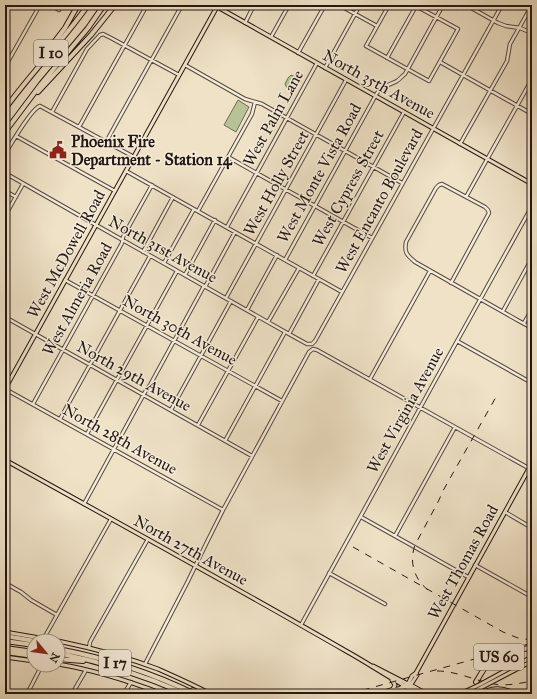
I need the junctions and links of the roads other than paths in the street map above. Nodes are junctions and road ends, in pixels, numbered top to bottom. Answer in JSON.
{"nodes":[{"id":1,"x":40,"y":5,"type":"edge"},
{"id":2,"x":51,"y":5,"type":"edge"},
{"id":3,"x":78,"y":5,"type":"edge"},
{"id":4,"x":88,"y":5,"type":"edge"},
{"id":5,"x":104,"y":5,"type":"edge"},
{"id":6,"x":115,"y":5,"type":"edge"},
{"id":7,"x":147,"y":5,"type":"edge"},
{"id":8,"x":182,"y":5,"type":"edge"},
{"id":9,"x":254,"y":5,"type":"edge"},
{"id":10,"x":289,"y":5,"type":"edge"},
{"id":11,"x":325,"y":5,"type":"edge"},
{"id":12,"x":339,"y":5,"type":"edge"},
{"id":13,"x":360,"y":5,"type":"edge"},
{"id":14,"x":389,"y":5,"type":"edge"},
{"id":15,"x":415,"y":5,"type":"edge"},
{"id":16,"x":443,"y":5,"type":"edge"},
{"id":17,"x":466,"y":5,"type":"edge"},
{"id":18,"x":502,"y":5,"type":"edge"},
{"id":19,"x":532,"y":5,"type":"edge"},
{"id":20,"x":216,"y":6,"type":"edge"},
{"id":21,"x":60,"y":10,"type":"dead end"},
{"id":22,"x":355,"y":14,"type":"junction"},
{"id":23,"x":436,"y":17,"type":"junction"},
{"id":24,"x":493,"y":21,"type":"junction"},
{"id":25,"x":244,"y":22,"type":"junction"},
{"id":26,"x":377,"y":26,"type":"junction"},
{"id":27,"x":520,"y":28,"type":"junction"},
{"id":28,"x":532,"y":33,"type":"edge"},
{"id":29,"x":271,"y":38,"type":"junction"},
{"id":30,"x":124,"y":45,"type":"junction"},
{"id":31,"x":298,"y":53,"type":"junction"},
{"id":32,"x":387,"y":58,"type":"junction"},
{"id":33,"x":532,"y":58,"type":"edge"},
{"id":34,"x":152,"y":60,"type":"junction"},
{"id":35,"x":440,"y":62,"type":"junction"},
{"id":36,"x":317,"y":63,"type":"junction"},
{"id":37,"x":185,"y":65,"type":"junction"},
{"id":38,"x":5,"y":67,"type":"edge"},
{"id":39,"x":325,"y":68,"type":"junction"},
{"id":40,"x":408,"y":69,"type":"junction"},
{"id":41,"x":532,"y":69,"type":"edge"},
{"id":42,"x":179,"y":75,"type":"junction"},
{"id":43,"x":463,"y":75,"type":"junction"},
{"id":44,"x":532,"y":79,"type":"edge"},
{"id":45,"x":346,"y":80,"type":"junction"},
{"id":46,"x":490,"y":90,"type":"junction"},
{"id":47,"x":375,"y":96,"type":"junction"},
{"id":48,"x":12,"y":100,"type":"junction"},
{"id":49,"x":255,"y":102,"type":"junction"},
{"id":50,"x":518,"y":106,"type":"junction"},
{"id":51,"x":22,"y":108,"type":"junction"},
{"id":52,"x":5,"y":109,"type":"edge"},
{"id":53,"x":52,"y":112,"type":"junction"},
{"id":54,"x":404,"y":112,"type":"junction"},
{"id":55,"x":532,"y":114,"type":"edge"},
{"id":56,"x":287,"y":118,"type":"junction"},
{"id":57,"x":79,"y":126,"type":"junction"},
{"id":58,"x":433,"y":128,"type":"junction"},
{"id":59,"x":5,"y":132,"type":"edge"},
{"id":60,"x":316,"y":135,"type":"junction"},
{"id":61,"x":16,"y":136,"type":"junction"},
{"id":62,"x":106,"y":142,"type":"junction"},
{"id":63,"x":460,"y":144,"type":"junction"},
{"id":64,"x":345,"y":151,"type":"junction"},
{"id":65,"x":5,"y":154,"type":"edge"},
{"id":66,"x":134,"y":157,"type":"junction"},
{"id":67,"x":228,"y":157,"type":"junction"},
{"id":68,"x":487,"y":159,"type":"junction"},
{"id":69,"x":374,"y":167,"type":"junction"},
{"id":70,"x":126,"y":171,"type":"junction"},
{"id":71,"x":257,"y":173,"type":"junction"},
{"id":72,"x":5,"y":174,"type":"edge"},
{"id":73,"x":402,"y":183,"type":"junction"},
{"id":74,"x":23,"y":184,"type":"junction"},
{"id":75,"x":532,"y":184,"type":"edge"},
{"id":76,"x":152,"y":185,"type":"junction"},
{"id":77,"x":286,"y":189,"type":"junction"},
{"id":78,"x":5,"y":191,"type":"edge"},
{"id":79,"x":115,"y":191,"type":"junction"},
{"id":80,"x":16,"y":197,"type":"junction"},
{"id":81,"x":173,"y":197,"type":"junction"},
{"id":82,"x":466,"y":197,"type":"junction"},
{"id":83,"x":315,"y":206,"type":"junction"},
{"id":84,"x":532,"y":206,"type":"edge"},
{"id":85,"x":194,"y":209,"type":"junction"},
{"id":86,"x":198,"y":211,"type":"junction"},
{"id":87,"x":5,"y":212,"type":"edge"},
{"id":88,"x":528,"y":213,"type":"junction"},
{"id":89,"x":532,"y":215,"type":"edge"},
{"id":90,"x":215,"y":220,"type":"junction"},
{"id":91,"x":343,"y":222,"type":"junction"},
{"id":92,"x":96,"y":226,"type":"junction"},
{"id":93,"x":227,"y":227,"type":"junction"},
{"id":94,"x":235,"y":232,"type":"junction"},
{"id":95,"x":372,"y":238,"type":"junction"},
{"id":96,"x":122,"y":240,"type":"junction"},
{"id":97,"x":256,"y":244,"type":"junction"},
{"id":98,"x":143,"y":252,"type":"junction"},
{"id":99,"x":277,"y":255,"type":"junction"},
{"id":100,"x":150,"y":256,"type":"junction"},
{"id":101,"x":532,"y":258,"type":"edge"},
{"id":102,"x":285,"y":260,"type":"junction"},
{"id":103,"x":164,"y":263,"type":"junction"},
{"id":104,"x":5,"y":267,"type":"edge"},
{"id":105,"x":298,"y":268,"type":"junction"},
{"id":106,"x":177,"y":271,"type":"junction"},
{"id":107,"x":430,"y":271,"type":"junction"},
{"id":108,"x":5,"y":272,"type":"edge"},
{"id":109,"x":184,"y":275,"type":"junction"},
{"id":110,"x":313,"y":276,"type":"junction"},
{"id":111,"x":319,"y":279,"type":"junction"},
{"id":112,"x":65,"y":280,"type":"junction"},
{"id":113,"x":451,"y":283,"type":"junction"},
{"id":114,"x":205,"y":286,"type":"junction"},
{"id":115,"x":342,"y":292,"type":"junction"},
{"id":116,"x":93,"y":295,"type":"junction"},
{"id":117,"x":226,"y":298,"type":"junction"},
{"id":118,"x":480,"y":299,"type":"junction"},
{"id":119,"x":231,"y":301,"type":"junction"},
{"id":120,"x":532,"y":309,"type":"edge"},
{"id":121,"x":120,"y":310,"type":"junction"},
{"id":122,"x":247,"y":310,"type":"junction"},
{"id":123,"x":503,"y":312,"type":"junction"},
{"id":124,"x":5,"y":317,"type":"edge"},
{"id":125,"x":258,"y":317,"type":"junction"},
{"id":126,"x":268,"y":322,"type":"junction"},
{"id":127,"x":524,"y":323,"type":"junction"},
{"id":128,"x":147,"y":325,"type":"junction"},
{"id":129,"x":532,"y":328,"type":"edge"},
{"id":130,"x":285,"y":332,"type":"junction"},
{"id":131,"x":35,"y":334,"type":"junction"},
{"id":132,"x":289,"y":334,"type":"junction"},
{"id":133,"x":457,"y":340,"type":"junction"},
{"id":134,"x":174,"y":341,"type":"junction"},
{"id":135,"x":310,"y":344,"type":"joint"},
{"id":136,"x":63,"y":350,"type":"junction"},
{"id":137,"x":201,"y":356,"type":"junction"},
{"id":138,"x":90,"y":365,"type":"junction"},
{"id":139,"x":228,"y":371,"type":"junction"},
{"id":140,"x":370,"y":379,"type":"junction"},
{"id":141,"x":117,"y":380,"type":"junction"},
{"id":142,"x":532,"y":383,"type":"edge"},
{"id":143,"x":255,"y":386,"type":"junction"},
{"id":144,"x":5,"y":389,"type":"edge"},
{"id":145,"x":144,"y":395,"type":"junction"},
{"id":146,"x":282,"y":401,"type":"junction"},
{"id":147,"x":33,"y":404,"type":"junction"},
{"id":148,"x":420,"y":407,"type":"junction"},
{"id":149,"x":171,"y":410,"type":"junction"},
{"id":150,"x":60,"y":419,"type":"junction"},
{"id":151,"x":198,"y":425,"type":"junction"},
{"id":152,"x":455,"y":427,"type":"junction"},
{"id":153,"x":86,"y":434,"type":"junction"},
{"id":154,"x":225,"y":441,"type":"junction"},
{"id":155,"x":114,"y":449,"type":"junction"},
{"id":156,"x":252,"y":456,"type":"junction"},
{"id":157,"x":5,"y":460,"type":"edge"},
{"id":158,"x":532,"y":463,"type":"edge"},
{"id":159,"x":530,"y":469,"type":"edge"},
{"id":160,"x":84,"y":504,"type":"junction"},
{"id":161,"x":223,"y":510,"type":"junction"},
{"id":162,"x":504,"y":512,"type":"junction"},
{"id":163,"x":361,"y":517,"type":"junction"},
{"id":164,"x":111,"y":519,"type":"junction"},
{"id":165,"x":532,"y":528,"type":"edge"},
{"id":166,"x":395,"y":536,"type":"junction"},
{"id":167,"x":148,"y":539,"type":"junction"},
{"id":168,"x":475,"y":565,"type":"junction"},
{"id":169,"x":196,"y":566,"type":"junction"},
{"id":170,"x":329,"y":573,"type":"junction"},
{"id":171,"x":468,"y":577,"type":"junction"},
{"id":172,"x":5,"y":583,"type":"edge"},
{"id":173,"x":532,"y":597,"type":"edge"},
{"id":174,"x":385,"y":604,"type":"dead end"},
{"id":175,"x":57,"y":615,"type":"junction"},
{"id":176,"x":301,"y":625,"type":"junction"},
{"id":177,"x":5,"y":632,"type":"edge"},
{"id":178,"x":47,"y":633,"type":"edge"},
{"id":179,"x":26,"y":635,"type":"edge"},
{"id":180,"x":5,"y":636,"type":"edge"},
{"id":181,"x":26,"y":640,"type":"edge"},
{"id":182,"x":5,"y":641,"type":"edge"},
{"id":183,"x":66,"y":643,"type":"edge"},
{"id":184,"x":26,"y":644,"type":"edge"},
{"id":185,"x":5,"y":647,"type":"edge"},
{"id":186,"x":532,"y":647,"type":"edge"},
{"id":187,"x":89,"y":648,"type":"junction"},
{"id":188,"x":26,"y":650,"type":"edge"},
{"id":189,"x":66,"y":651,"type":"edge"},
{"id":190,"x":5,"y":653,"type":"edge"},
{"id":191,"x":26,"y":655,"type":"edge"},
{"id":192,"x":66,"y":656,"type":"edge"},
{"id":193,"x":5,"y":657,"type":"edge"},
{"id":194,"x":66,"y":657,"type":"edge"},
{"id":195,"x":532,"y":657,"type":"edge"},
{"id":196,"x":26,"y":660,"type":"edge"},
{"id":197,"x":66,"y":660,"type":"edge"},
{"id":198,"x":83,"y":661,"type":"junction"},
{"id":199,"x":364,"y":661,"type":"junction"},
{"id":200,"x":532,"y":661,"type":"edge"},
{"id":201,"x":145,"y":664,"type":"junction"},
{"id":202,"x":66,"y":666,"type":"edge"},
{"id":203,"x":514,"y":669,"type":"junction"},
{"id":204,"x":86,"y":670,"type":"junction"},
{"id":205,"x":38,"y":673,"type":"edge"},
{"id":206,"x":391,"y":678,"type":"junction"},
{"id":207,"x":131,"y":682,"type":"junction"},
{"id":208,"x":476,"y":682,"type":"dead end"},
{"id":209,"x":170,"y":683,"type":"junction"},
{"id":210,"x":408,"y":686,"type":"junction"},
{"id":211,"x":386,"y":692,"type":"junction"},
{"id":212,"x":178,"y":693,"type":"edge"},
{"id":213,"x":27,"y":694,"type":"edge"},
{"id":214,"x":72,"y":694,"type":"edge"},
{"id":215,"x":124,"y":694,"type":"edge"},
{"id":216,"x":163,"y":694,"type":"edge"},
{"id":217,"x":186,"y":694,"type":"edge"},
{"id":218,"x":195,"y":694,"type":"edge"},
{"id":219,"x":202,"y":694,"type":"edge"},
{"id":220,"x":211,"y":694,"type":"edge"},
{"id":221,"x":376,"y":694,"type":"edge"},
{"id":222,"x":404,"y":694,"type":"edge"},
{"id":223,"x":419,"y":694,"type":"edge"},
{"id":224,"x":426,"y":694,"type":"edge"},
{"id":225,"x":460,"y":694,"type":"edge"},
{"id":226,"x":469,"y":694,"type":"edge"},
{"id":227,"x":477,"y":694,"type":"edge"},
{"id":228,"x":514,"y":694,"type":"edge"}],
"edges":[{"from":1,"to":38,"type":"street"},
{"from":2,"to":21,"type":"street"},
{"from":3,"to":48,"type":"highway"},
{"from":4,"to":48,"type":"highway","number":"I 10"},
{"from":5,"to":51,"type":"highway","number":"I 10"},
{"from":6,"to":51,"type":"highway"},
{"from":7,"to":30,"type":"street"},
{"from":8,"to":34,"type":"street"},
{"from":9,"to":25,"type":"street"},
{"from":10,"to":29,"type":"street"},
{"from":11,"to":31,"type":"street"},
{"from":12,"to":22,"type":"street"},
{"from":13,"to":22,"type":"street","name":"West Palm Lane"},
{"from":14,"to":26,"type":"street"},
{"from":15,"to":23,"type":"street"},
{"from":15,"to":32,"type":"street"},
{"from":16,"to":23,"type":"street","name":"West Monte Vista Road"},
{"from":17,"to":24,"type":"street"},
{"from":18,"to":24,"type":"street","name":"West Encanto Boulevard"},
{"from":19,"to":27,"type":"street"},
{"from":20,"to":25,"type":"main road","name":"North 35th Avenue"},
{"from":20,"to":37,"type":"main road","name":"West McDowell Road"},
{"from":22,"to":26,"type":"street"},
{"from":22,"to":39,"type":"street","name":"West Palm Lane"},
{"from":23,"to":35,"type":"street"},
{"from":23,"to":40,"type":"street","name":"West Monte Vista Road"},
{"from":24,"to":27,"type":"street"},
{"from":24,"to":43,"type":"street","name":"West Encanto Boulevard"},
{"from":25,"to":29,"type":"main road","name":"North 35th Avenue"},
{"from":26,"to":32,"type":"street"},
{"from":27,"to":28,"type":"street"},
{"from":27,"to":46,"type":"street"},
{"from":29,"to":31,"type":"main road","name":"North 35th Avenue"},
{"from":30,"to":34,"type":"street"},
{"from":30,"to":53,"type":"street"},
{"from":30,"to":57,"type":"street"},
{"from":31,"to":36,"type":"main road","name":"North 35th Avenue"},
{"from":32,"to":40,"type":"street"},
{"from":33,"to":41,"type":"street"},
{"from":34,"to":42,"type":"street"},
{"from":34,"to":62,"type":"street"},
{"from":35,"to":40,"type":"street"},
{"from":35,"to":43,"type":"street"},
{"from":36,"to":39,"type":"main road","name":"North 35th Avenue"},
{"from":36,"to":56,"type":"street","name":"West Palm Lane"},
{"from":37,"to":42,"type":"main road","name":"West McDowell Road"},
{"from":37,"to":49,"type":"street"},
{"from":39,"to":45,"type":"main road","name":"North 35th Avenue"},
{"from":40,"to":47,"type":"street","name":"West Monte Vista Road"},
{"from":42,"to":66,"type":"main road","name":"West McDowell Road"},
{"from":43,"to":46,"type":"street"},
{"from":43,"to":58,"type":"street","name":"West Encanto Boulevard"},
{"from":44,"to":50,"type":"street"},
{"from":45,"to":47,"type":"main road","name":"North 35th Avenue"},
{"from":45,"to":60,"type":"street","name":"West Holly Street"},
{"from":46,"to":50,"type":"street"},
{"from":46,"to":63,"type":"street"},
{"from":47,"to":54,"type":"main road","name":"North 35th Avenue"},
{"from":47,"to":64,"type":"street","name":"West Monte Vista Road"},
{"from":48,"to":52,"type":"highway","number":"I 10"},
{"from":49,"to":56,"type":"street"},
{"from":49,"to":67,"type":"street"},
{"from":50,"to":55,"type":"street"},
{"from":50,"to":68,"type":"street"},
{"from":51,"to":59,"type":"highway","number":"I 10"},
{"from":53,"to":57,"type":"street"},
{"from":53,"to":61,"type":"street"},
{"from":54,"to":58,"type":"main road","name":"North 35th Avenue"},
{"from":54,"to":69,"type":"street","name":"West Cypress Street"},
{"from":56,"to":60,"type":"street"},
{"from":56,"to":71,"type":"street","name":"West Palm Lane"},
{"from":57,"to":62,"type":"street"},
{"from":58,"to":63,"type":"main road","name":"North 35th Avenue"},
{"from":58,"to":73,"type":"street","name":"West Encanto Boulevard"},
{"from":60,"to":64,"type":"street"},
{"from":60,"to":77,"type":"street","name":"West Holly Street"},
{"from":61,"to":65,"type":"street"},
{"from":61,"to":79,"type":"street"},
{"from":62,"to":66,"type":"street"},
{"from":63,"to":68,"type":"main road","name":"North 35th Avenue"},
{"from":64,"to":69,"type":"street"},
{"from":64,"to":83,"type":"street","name":"West Monte Vista Road"},
{"from":66,"to":70,"type":"main road","name":"West McDowell Road"},
{"from":67,"to":71,"type":"street"},
{"from":67,"to":86,"type":"street"},
{"from":68,"to":75,"type":"main road","name":"North 35th Avenue"},
{"from":68,"to":82,"type":"street"},
{"from":69,"to":73,"type":"street"},
{"from":69,"to":91,"type":"street","name":"West Cypress Street"},
{"from":70,"to":76,"type":"street"},
{"from":70,"to":79,"type":"main road","name":"West McDowell Road"},
{"from":71,"to":77,"type":"street"},
{"from":71,"to":93,"type":"street","name":"West Palm Lane"},
{"from":72,"to":74,"type":"street","name":"North 31st Avenue"},
{"from":73,"to":95,"type":"street","name":"West Encanto Boulevard"},
{"from":74,"to":80,"type":"street"},
{"from":74,"to":92,"type":"street","name":"North 31st Avenue"},
{"from":76,"to":81,"type":"street"},
{"from":76,"to":96,"type":"street","name":"West Almeria Road"},
{"from":77,"to":83,"type":"street"},
{"from":77,"to":97,"type":"street","name":"West Holly Street"},
{"from":78,"to":80,"type":"street"},
{"from":79,"to":92,"type":"main road","name":"West McDowell Road"},
{"from":80,"to":87,"type":"street"},
{"from":81,"to":85,"type":"street"},
{"from":81,"to":98,"type":"street"},
{"from":82,"to":107,"type":"street"},
{"from":82,"to":113,"type":"street"},
{"from":83,"to":91,"type":"street"},
{"from":83,"to":102,"type":"street","name":"West Monte Vista Road"},
{"from":84,"to":88,"type":"street","name":"West Virginia Avenue"},
{"from":85,"to":86,"type":"street"},
{"from":85,"to":103,"type":"street"},
{"from":86,"to":90,"type":"street"},
{"from":88,"to":89,"type":"street"},
{"from":88,"to":118,"type":"street","name":"West Virginia Avenue"},
{"from":90,"to":93,"type":"street"},
{"from":90,"to":109,"type":"street"},
{"from":91,"to":95,"type":"street"},
{"from":91,"to":110,"type":"street","name":"West Cypress Street"},
{"from":92,"to":96,"type":"street","name":"North 31st Avenue"},
{"from":92,"to":112,"type":"main road","name":"West McDowell Road"},
{"from":93,"to":94,"type":"street"},
{"from":94,"to":97,"type":"street"},
{"from":94,"to":114,"type":"street"},
{"from":95,"to":115,"type":"street","name":"West Encanto Boulevard"},
{"from":96,"to":98,"type":"street","name":"North 31st Avenue"},
{"from":96,"to":116,"type":"street","name":"West Almeria Road"},
{"from":97,"to":99,"type":"street"},
{"from":97,"to":117,"type":"street","name":"West Holly Street"},
{"from":98,"to":100,"type":"street","name":"North 31st Avenue"},
{"from":99,"to":102,"type":"street"},
{"from":99,"to":122,"type":"street","name":"West Monte Vista Road"},
{"from":100,"to":103,"type":"street","name":"North 31st Avenue"},
{"from":100,"to":121,"type":"street"},
{"from":101,"to":123,"type":"street"},
{"from":102,"to":105,"type":"street"},
{"from":103,"to":106,"type":"street","name":"North 31st Avenue"},
{"from":104,"to":108,"type":"street"},
{"from":105,"to":110,"type":"street"},
{"from":105,"to":126,"type":"street"},
{"from":106,"to":109,"type":"street","name":"North 31st Avenue"},
{"from":106,"to":128,"type":"street"},
{"from":107,"to":113,"type":"street"},
{"from":107,"to":140,"type":"street"},
{"from":109,"to":114,"type":"street","name":"North 31st Avenue"},
{"from":110,"to":111,"type":"street"},
{"from":111,"to":115,"type":"street"},
{"from":111,"to":132,"type":"street"},
{"from":112,"to":116,"type":"street","name":"North 30th Avenue"},
{"from":112,"to":131,"type":"main road","name":"West McDowell Road"},
{"from":113,"to":118,"type":"street"},
{"from":114,"to":117,"type":"street","name":"North 31st Avenue"},
{"from":114,"to":134,"type":"street"},
{"from":115,"to":135,"type":"street","name":"West Encanto Boulevard"},
{"from":116,"to":121,"type":"street","name":"North 30th Avenue"},
{"from":116,"to":136,"type":"street","name":"West Almeria Road"},
{"from":117,"to":119,"type":"street","name":"North 31st Avenue"},
{"from":118,"to":123,"type":"street"},
{"from":118,"to":133,"type":"street","name":"West Virginia Avenue"},
{"from":119,"to":122,"type":"street","name":"North 31st Avenue"},
{"from":119,"to":137,"type":"street"},
{"from":120,"to":127,"type":"street"},
{"from":121,"to":128,"type":"street","name":"North 30th Avenue"},
{"from":121,"to":138,"type":"street"},
{"from":122,"to":125,"type":"street","name":"North 31st Avenue"},
{"from":123,"to":127,"type":"street"},
{"from":124,"to":131,"type":"street","name":"North 29th Avenue"},
{"from":125,"to":126,"type":"street","name":"North 31st Avenue"},
{"from":125,"to":139,"type":"street"},
{"from":126,"to":130,"type":"street","name":"North 31st Avenue"},
{"from":127,"to":129,"type":"street"},
{"from":128,"to":134,"type":"street","name":"North 30th Avenue"},
{"from":128,"to":141,"type":"street"},
{"from":130,"to":132,"type":"street","name":"North 31st Avenue"},
{"from":130,"to":143,"type":"street"},
{"from":131,"to":136,"type":"street","name":"North 29th Avenue"},
{"from":131,"to":144,"type":"main road","name":"West McDowell Road"},
{"from":132,"to":135,"type":"street","name":"North 31st Avenue"},
{"from":133,"to":142,"type":"street"},
{"from":133,"to":148,"type":"street","name":"West Virginia Avenue"},
{"from":134,"to":137,"type":"street","name":"North 30th Avenue"},
{"from":134,"to":145,"type":"street"},
{"from":136,"to":138,"type":"street","name":"North 29th Avenue"},
{"from":136,"to":147,"type":"street","name":"West Almeria Road"},
{"from":137,"to":139,"type":"street","name":"North 30th Avenue"},
{"from":137,"to":149,"type":"street"},
{"from":138,"to":141,"type":"street","name":"North 29th Avenue"},
{"from":138,"to":150,"type":"street"},
{"from":139,"to":143,"type":"street","name":"North 30th Avenue"},
{"from":139,"to":151,"type":"street"},
{"from":140,"to":146,"type":"street"},
{"from":140,"to":148,"type":"street"},
{"from":141,"to":145,"type":"street","name":"North 29th Avenue"},
{"from":141,"to":153,"type":"street"},
{"from":143,"to":146,"type":"street","name":"North 30th Avenue"},
{"from":143,"to":154,"type":"street"},
{"from":144,"to":147,"type":"street","name":"North 28th Avenue"},
{"from":145,"to":149,"type":"street","name":"North 29th Avenue"},
{"from":145,"to":155,"type":"street"},
{"from":146,"to":156,"type":"street"},
{"from":147,"to":150,"type":"street","name":"North 28th Avenue"},
{"from":148,"to":152,"type":"street"},
{"from":148,"to":163,"type":"street","name":"West Virginia Avenue"},
{"from":149,"to":151,"type":"street","name":"North 29th Avenue"},
{"from":150,"to":153,"type":"street","name":"North 28th Avenue"},
{"from":151,"to":154,"type":"street","name":"North 29th Avenue"},
{"from":152,"to":159,"type":"street"},
{"from":152,"to":166,"type":"street"},
{"from":153,"to":155,"type":"street","name":"North 28th Avenue"},
{"from":154,"to":156,"type":"street","name":"North 29th Avenue"},
{"from":155,"to":160,"type":"street"},
{"from":155,"to":161,"type":"street","name":"North 28th Avenue"},
{"from":156,"to":161,"type":"street"},
{"from":157,"to":160,"type":"main road","name":"North 27th Avenue"},
{"from":158,"to":159,"type":"main road","name":"West Thomas Road"},
{"from":159,"to":162,"type":"main road","name":"West Thomas Road"},
{"from":160,"to":164,"type":"main road","name":"North 27th Avenue"},
{"from":161,"to":169,"type":"street"},
{"from":162,"to":165,"type":"street"},
{"from":162,"to":168,"type":"main road","name":"West Thomas Road"},
{"from":163,"to":166,"type":"street"},
{"from":163,"to":170,"type":"street","name":"West Virginia Avenue"},
{"from":164,"to":167,"type":"main road","name":"North 27th Avenue"},
{"from":164,"to":175,"type":"street"},
{"from":166,"to":171,"type":"street"},
{"from":167,"to":169,"type":"main road","name":"North 27th Avenue"},
{"from":167,"to":187,"type":"street"},
{"from":168,"to":171,"type":"main road","name":"West Thomas Road"},
{"from":168,"to":173,"type":"street"},
{"from":169,"to":176,"type":"main road","name":"North 27th Avenue"},
{"from":169,"to":201,"type":"street"},
{"from":170,"to":174,"type":"street"},
{"from":170,"to":176,"type":"street","name":"West Virginia Avenue"},
{"from":171,"to":210,"type":"main road","name":"West Thomas Road"},
{"from":172,"to":175,"type":"street"},
{"from":175,"to":178,"type":"street"},
{"from":176,"to":199,"type":"main road","name":"North 27th Avenue"},
{"from":177,"to":179,"type":"main road"},
{"from":180,"to":181,"type":"highway"},
{"from":182,"to":184,"type":"highway"},
{"from":183,"to":187,"type":"main road"},
{"from":185,"to":188,"type":"highway"},
{"from":186,"to":208,"type":"highway","number":"US 60"},
{"from":187,"to":201,"type":"main road"},
{"from":189,"to":209,"type":"highway","number":"I 17"},
{"from":190,"to":191,"type":"highway"},
{"from":192,"to":217,"type":"highway"},
{"from":193,"to":196,"type":"main road"},
{"from":194,"to":198,"type":"highway","number":"I 17"},
{"from":195,"to":203,"type":"main road"},
{"from":197,"to":198,"type":"highway"},
{"from":198,"to":212,"type":"highway","number":"I 17"},
{"from":199,"to":206,"type":"main road","name":"North 27th Avenue"},
{"from":199,"to":210,"type":"main road","name":"North 27th Avenue"},
{"from":200,"to":203,"type":"main road"},
{"from":201,"to":220,"type":"main road"},
{"from":202,"to":204,"type":"main road"},
{"from":203,"to":225,"type":"main road","bridge":true},
{"from":203,"to":226,"type":"main road","bridge":true},
{"from":204,"to":207,"type":"main road"},
{"from":204,"to":214,"type":"street"},
{"from":205,"to":213,"type":"street"},
{"from":206,"to":210,"type":"main road","name":"North 27th Avenue"},
{"from":206,"to":211,"type":"main road"},
{"from":207,"to":215,"type":"street"},
{"from":207,"to":216,"type":"main road"},
{"from":209,"to":218,"type":"highway","number":"I 17"},
{"from":209,"to":219,"type":"highway"},
{"from":210,"to":211,"type":"highway"},
{"from":210,"to":222,"type":"highway","name":"West Thomas Road"},
{"from":210,"to":223,"type":"highway","name":"North 27th Avenue"},
{"from":210,"to":224,"type":"highway","name":"North 27th Avenue"},
{"from":211,"to":221,"type":"main road"},
{"from":227,"to":228,"type":"main road"}]}
